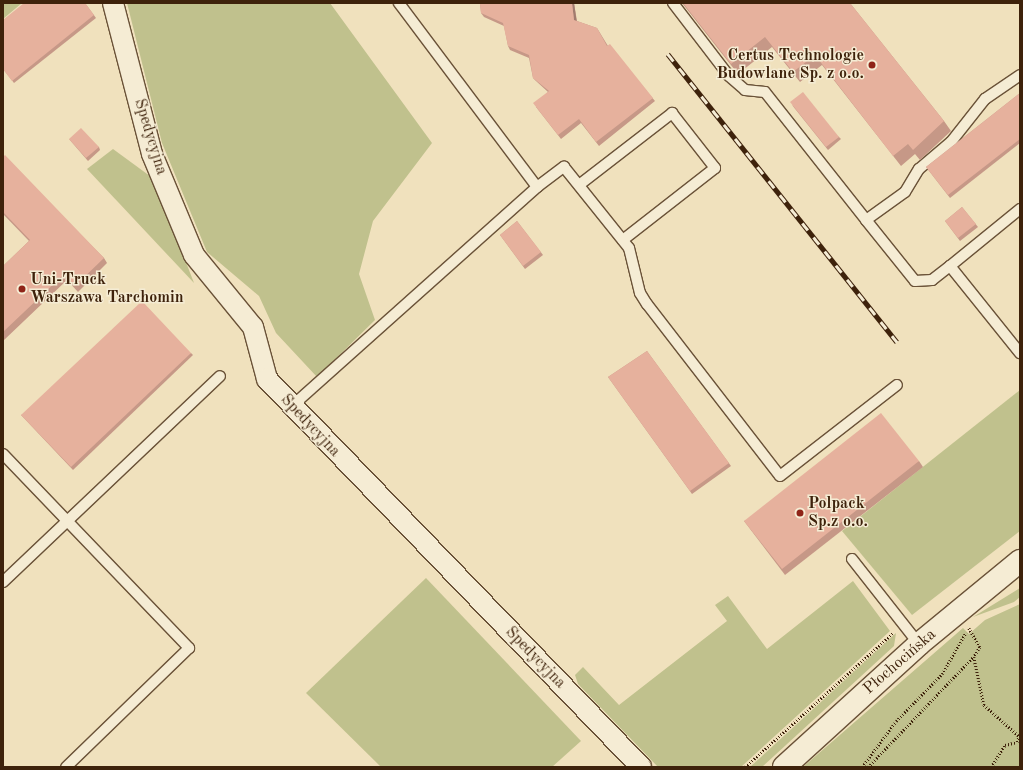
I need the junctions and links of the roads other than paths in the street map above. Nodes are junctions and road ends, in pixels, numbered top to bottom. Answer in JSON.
{"nodes":[{"id":1,"x":112,"y":3,"type":"edge"},
{"id":2,"x":399,"y":3,"type":"edge"},
{"id":3,"x":673,"y":3,"type":"edge"},
{"id":4,"x":1020,"y":75,"type":"edge"},
{"id":5,"x":579,"y":185,"type":"junction"},
{"id":6,"x":537,"y":187,"type":"junction"},
{"id":7,"x":1020,"y":209,"type":"edge"},
{"id":8,"x":866,"y":220,"type":"junction"},
{"id":9,"x":623,"y":240,"type":"junction"},
{"id":10,"x":950,"y":266,"type":"junction"},
{"id":11,"x":1020,"y":353,"type":"edge"},
{"id":12,"x":220,"y":376,"type":"dead end"},
{"id":13,"x":897,"y":385,"type":"dead end"},
{"id":14,"x":291,"y":408,"type":"junction"},
{"id":15,"x":3,"y":454,"type":"edge"},
{"id":16,"x":67,"y":522,"type":"junction"},
{"id":17,"x":852,"y":559,"type":"dead end"},
{"id":18,"x":1020,"y":561,"type":"edge"},
{"id":19,"x":3,"y":582,"type":"edge"},
{"id":20,"x":919,"y":644,"type":"junction"},
{"id":21,"x":66,"y":767,"type":"edge"},
{"id":22,"x":641,"y":767,"type":"edge"},
{"id":23,"x":784,"y":767,"type":"edge"}],
"edges":[{"from":1,"to":14,"type":"street","name":"Spedycyjna"},
{"from":2,"to":6,"type":"lane"},
{"from":3,"to":8,"type":"lane"},
{"from":4,"to":8,"type":"lane"},
{"from":5,"to":6,"type":"lane"},
{"from":5,"to":9,"type":"lane"},
{"from":5,"to":9,"type":"lane"},
{"from":6,"to":14,"type":"lane"},
{"from":7,"to":10,"type":"lane"},
{"from":8,"to":10,"type":"lane"},
{"from":9,"to":13,"type":"lane"},
{"from":10,"to":11,"type":"lane"},
{"from":12,"to":16,"type":"lane"},
{"from":14,"to":22,"type":"street","name":"Spedycyjna"},
{"from":15,"to":16,"type":"lane"},
{"from":16,"to":19,"type":"lane"},
{"from":16,"to":21,"type":"lane"},
{"from":17,"to":20,"type":"lane"},
{"from":18,"to":20,"type":"main road","name":"Płochocińska"},
{"from":20,"to":23,"type":"main road","name":"Płochocińska"}]}
